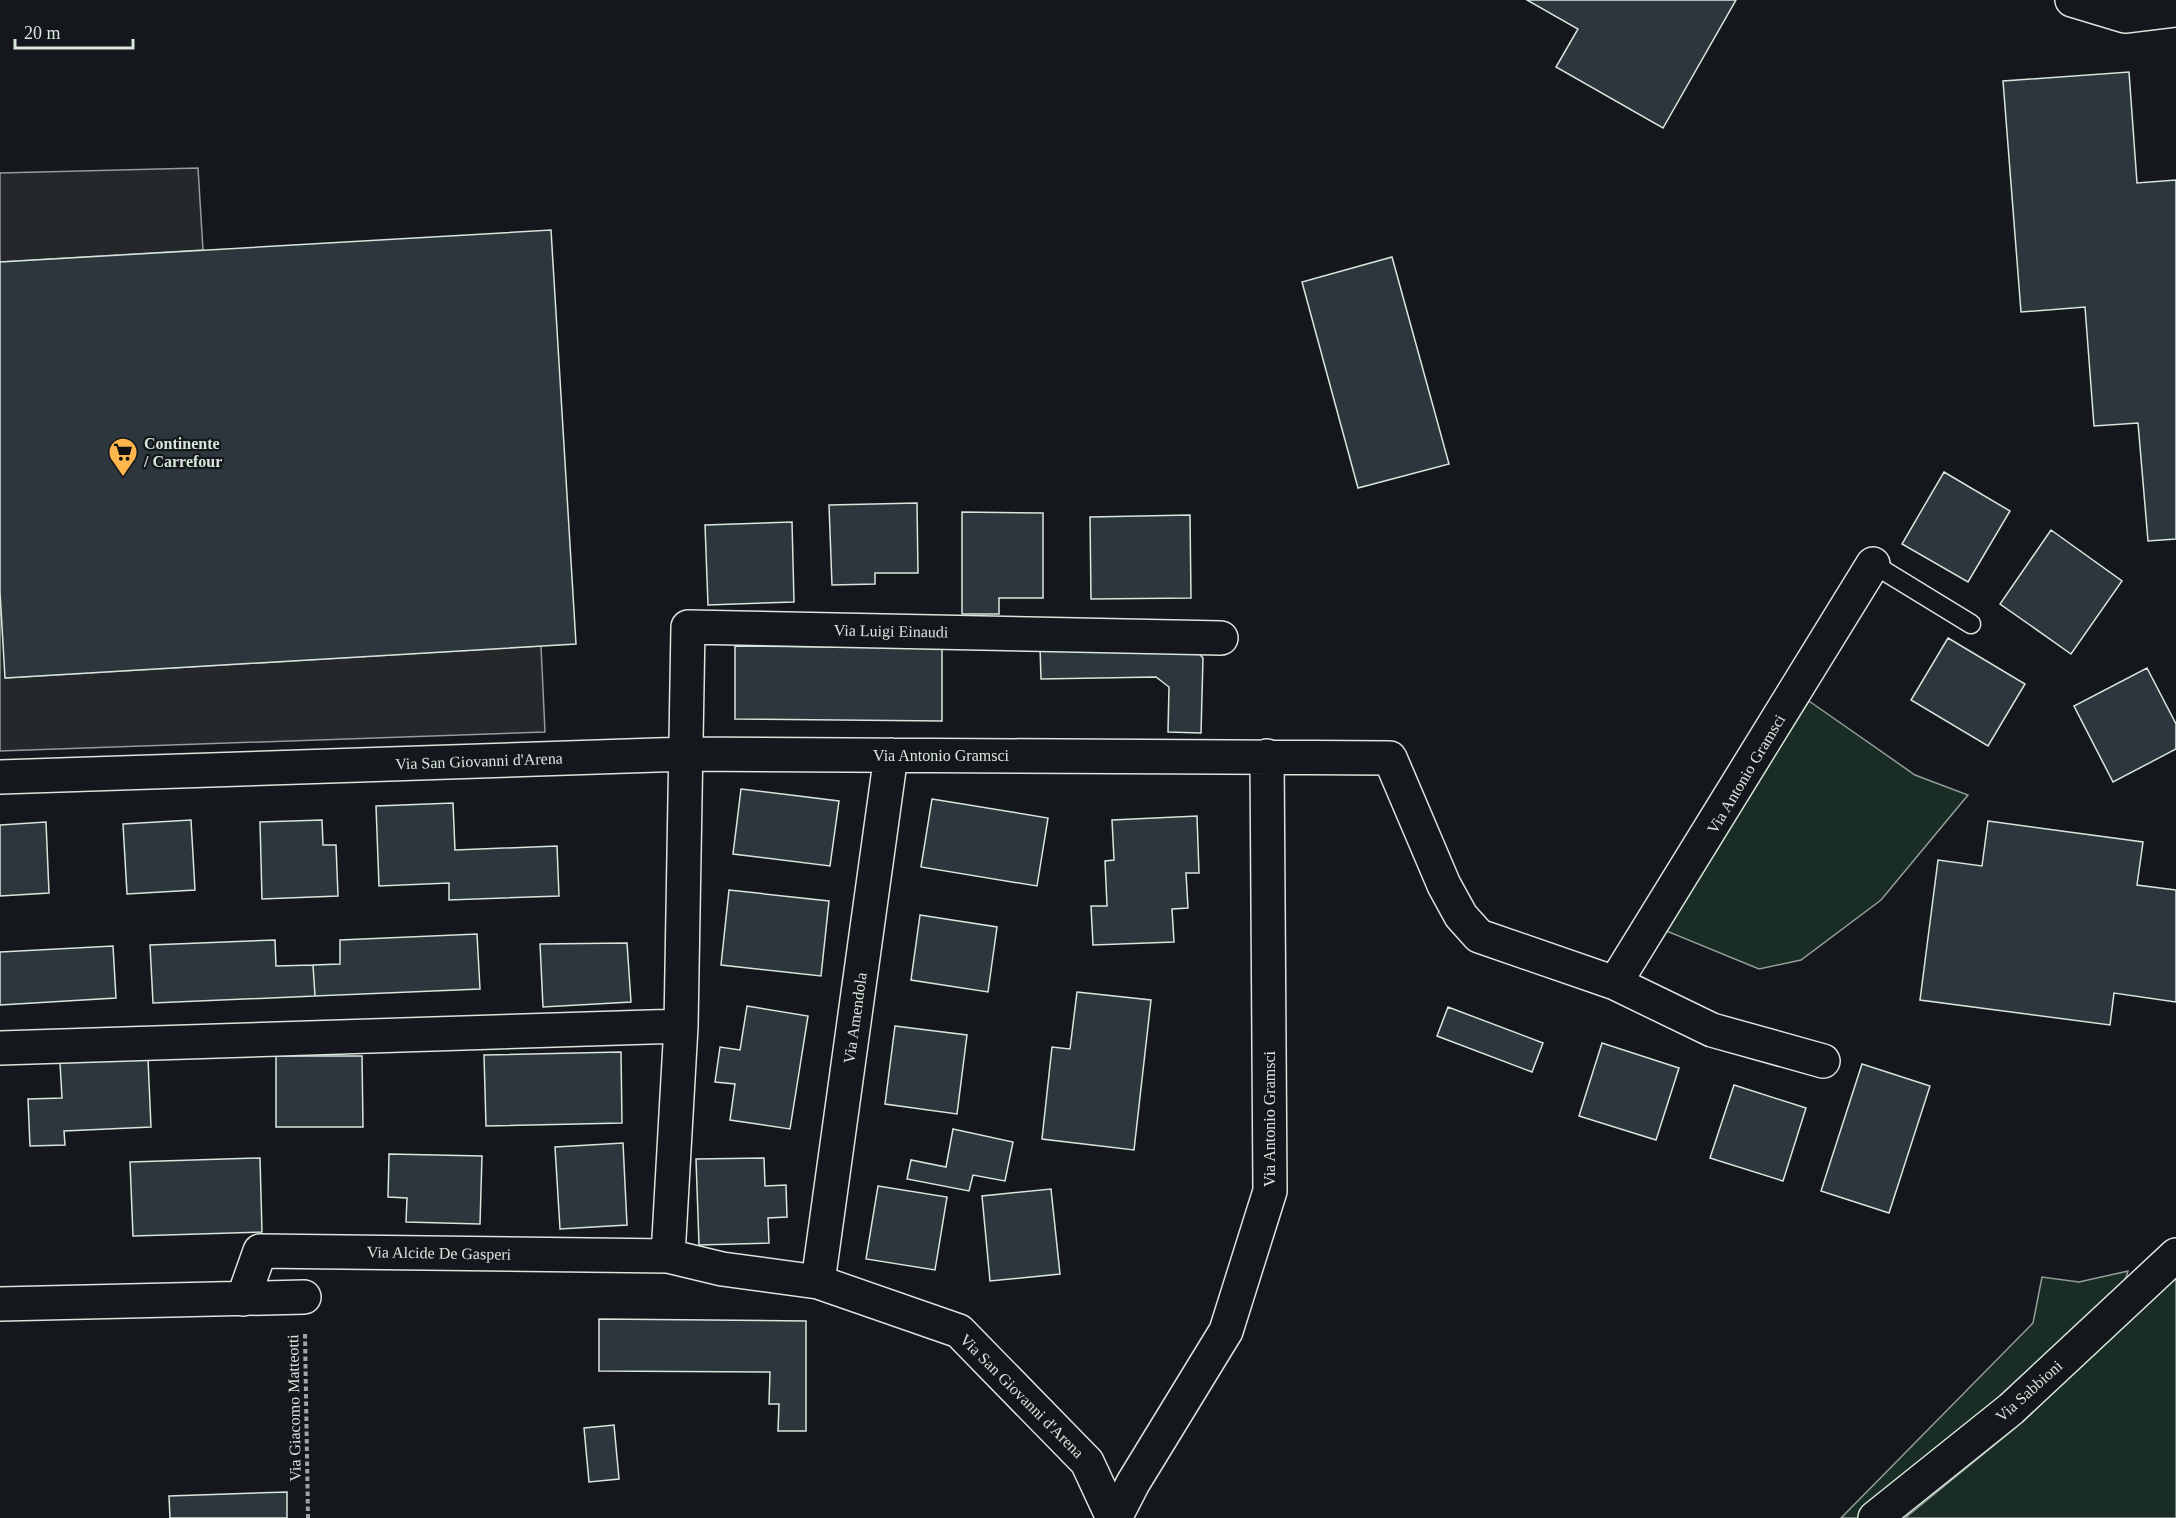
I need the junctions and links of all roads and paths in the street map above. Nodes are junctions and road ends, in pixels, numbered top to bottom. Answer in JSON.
{"nodes":[{"id":1,"x":2072,"y":0,"type":"edge"},
{"id":2,"x":2176,"y":10,"type":"edge"},
{"id":3,"x":1873,"y":564,"type":"joint"},
{"id":4,"x":1971,"y":624,"type":"dead end"},
{"id":5,"x":1221,"y":638,"type":"dead end"},
{"id":6,"x":686,"y":754,"type":"junction"},
{"id":7,"x":891,"y":755,"type":"junction"},
{"id":8,"x":1268,"y":756,"type":"junction"},
{"id":9,"x":0,"y":777,"type":"edge"},
{"id":10,"x":1616,"y":983,"type":"junction"},
{"id":11,"x":681,"y":1026,"type":"junction"},
{"id":12,"x":0,"y":1048,"type":"edge"},
{"id":13,"x":1823,"y":1061,"type":"dead end"},
{"id":14,"x":668,"y":1256,"type":"junction"},
{"id":15,"x":2176,"y":1256,"type":"edge"},
{"id":16,"x":818,"y":1282,"type":"junction"},
{"id":17,"x":304,"y":1297,"type":"joint"},
{"id":18,"x":243,"y":1299,"type":"junction"},
{"id":19,"x":0,"y":1304,"type":"edge"},
{"id":20,"x":308,"y":1518,"type":"edge"},
{"id":21,"x":1114,"y":1518,"type":"edge"},
{"id":22,"x":1875,"y":1518,"type":"edge"}],
"edges":[{"from":1,"to":2,"type":"street"},
{"from":3,"to":4,"type":"lane"},
{"from":3,"to":10,"type":"street","name":"Via Antonio Gramsci"},
{"from":5,"to":6,"type":"street","name":"Via Luigi Einaudi"},
{"from":6,"to":7,"type":"street","name":"Via Antonio Gramsci"},
{"from":6,"to":9,"type":"street","name":"Via San Giovanni d'Arena"},
{"from":6,"to":11,"type":"street"},
{"from":7,"to":8,"type":"street","name":"Via Antonio Gramsci"},
{"from":7,"to":16,"type":"street","name":"Via Amendola"},
{"from":8,"to":10,"type":"street","name":"Via Antonio Gramsci"},
{"from":8,"to":21,"type":"street","name":"Via Antonio Gramsci"},
{"from":10,"to":13,"type":"street","name":"Via Antonio Gramsci"},
{"from":11,"to":12,"type":"street"},
{"from":11,"to":14,"type":"street"},
{"from":14,"to":16,"type":"street","name":"Via San Giovanni d'Arena"},
{"from":14,"to":18,"type":"street","name":"Via Alcide De Gasperi"},
{"from":15,"to":22,"type":"street","name":"Via Sabbioni"},
{"from":16,"to":21,"type":"street","name":"Via San Giovanni d'Arena"},
{"from":17,"to":18,"type":"street"},
{"from":17,"to":20,"type":"path","name":"Via Giacomo Matteotti"},
{"from":18,"to":19,"type":"street"}]}
